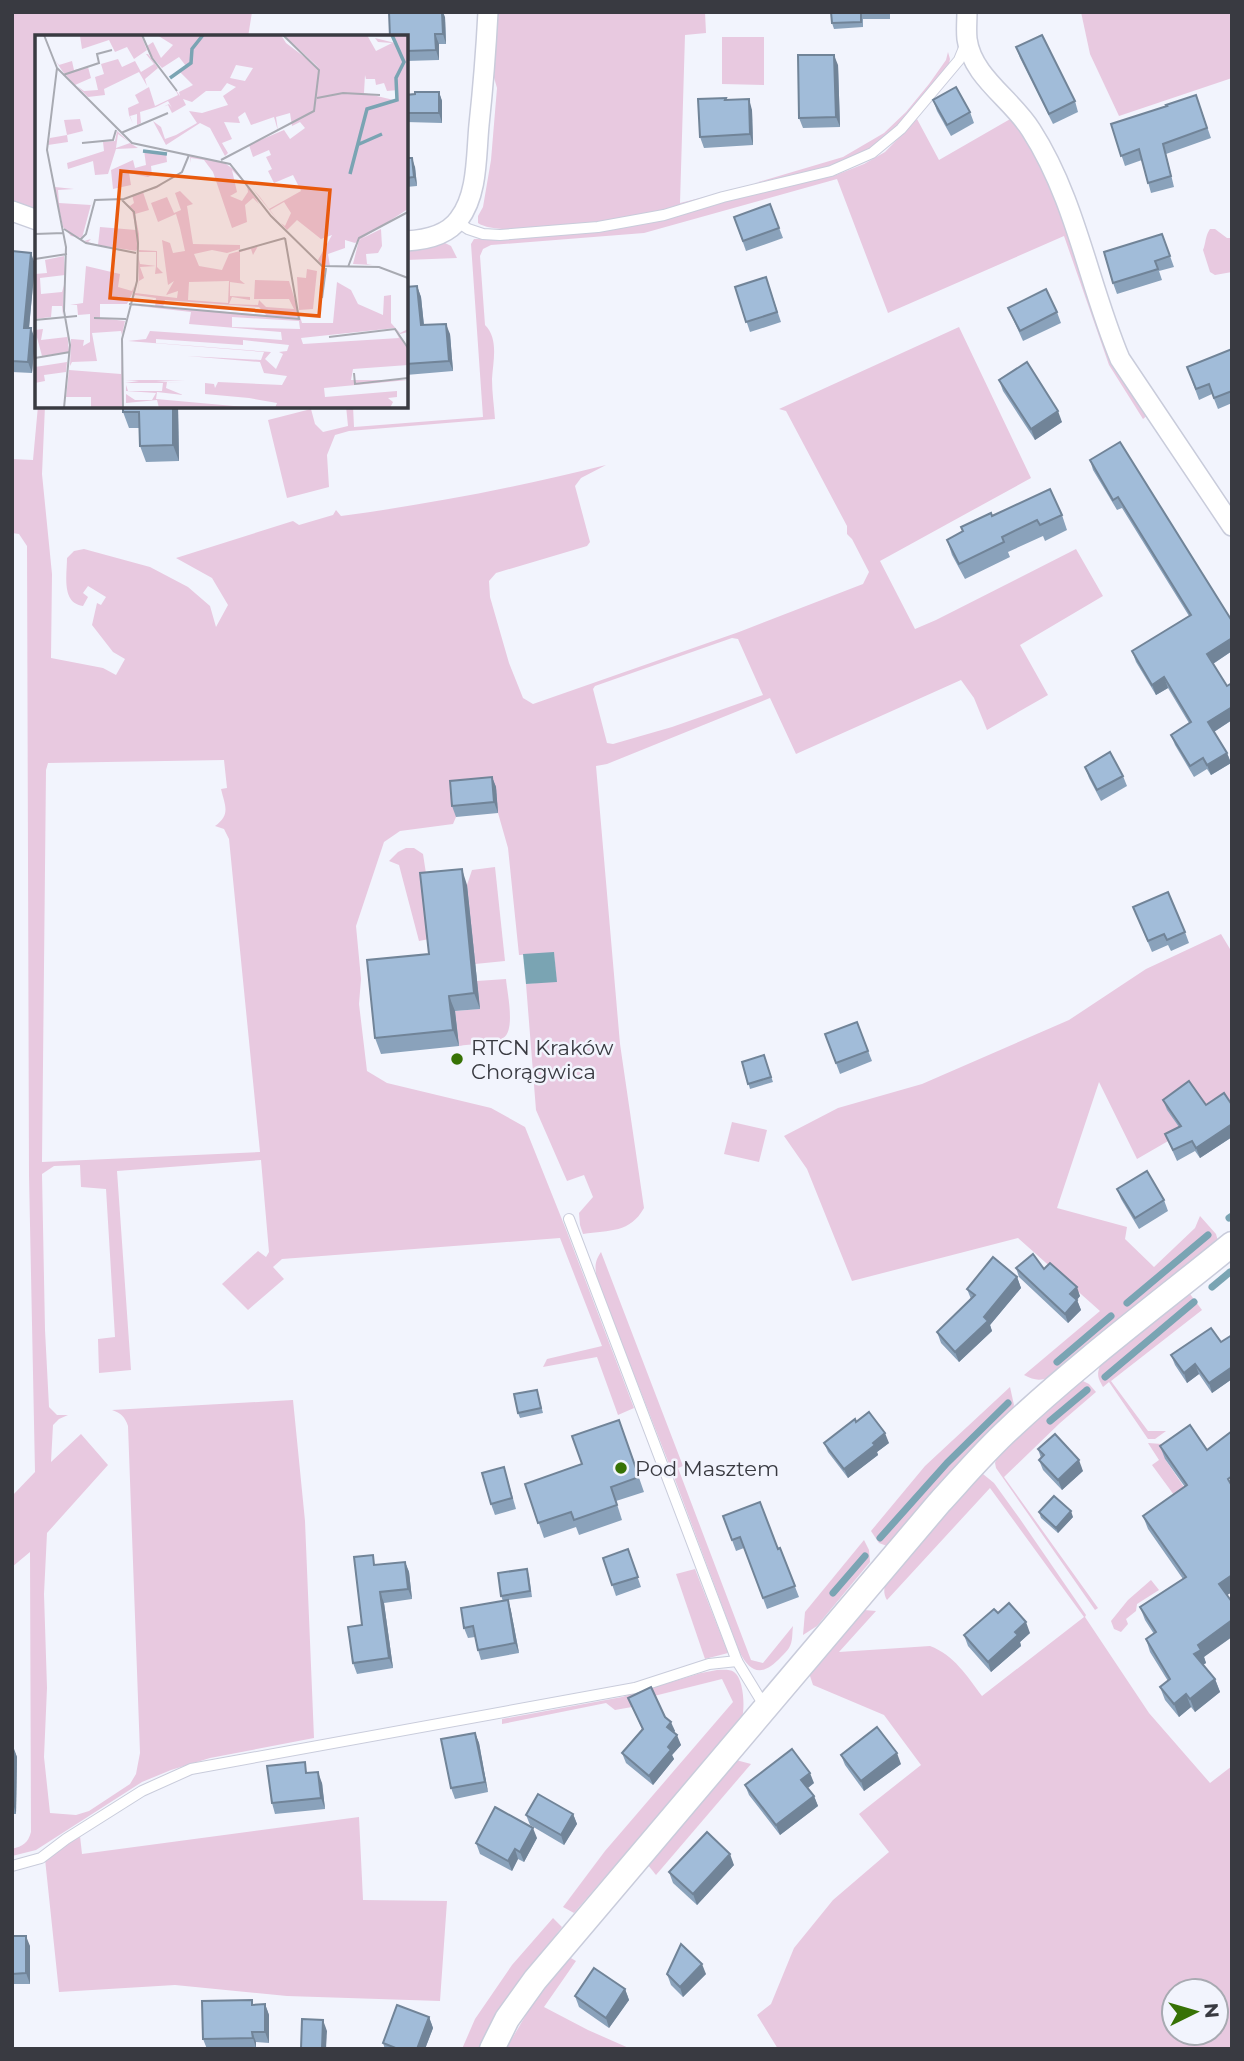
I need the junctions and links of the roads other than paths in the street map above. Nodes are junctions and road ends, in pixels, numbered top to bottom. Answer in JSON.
{"nodes":[{"id":1,"x":488,"y":12,"type":"edge"},
{"id":2,"x":967,"y":12,"type":"edge"},
{"id":3,"x":967,"y":40,"type":"junction"},
{"id":4,"x":12,"y":211,"type":"edge"},
{"id":5,"x":35,"y":219,"type":"edge"},
{"id":6,"x":457,"y":222,"type":"junction"},
{"id":7,"x":408,"y":241,"type":"edge"},
{"id":8,"x":1232,"y":526,"type":"edge"},
{"id":9,"x":569,"y":1219,"type":"dead end"},
{"id":10,"x":1232,"y":1244,"type":"edge"},
{"id":11,"x":737,"y":1661,"type":"junction"},
{"id":12,"x":765,"y":1707,"type":"junction"},
{"id":13,"x":12,"y":1866,"type":"edge"},
{"id":14,"x":492,"y":2049,"type":"edge"}],
"edges":[{"from":1,"to":6,"type":"street"},
{"from":2,"to":3,"type":"street"},
{"from":3,"to":6,"type":"lane"},
{"from":3,"to":8,"type":"street"},
{"from":4,"to":5,"type":"street"},
{"from":6,"to":7,"type":"street"},
{"from":9,"to":11,"type":"lane"},
{"from":10,"to":12,"type":"street"},
{"from":11,"to":12,"type":"lane"},
{"from":11,"to":13,"type":"lane"},
{"from":12,"to":14,"type":"street"}]}
